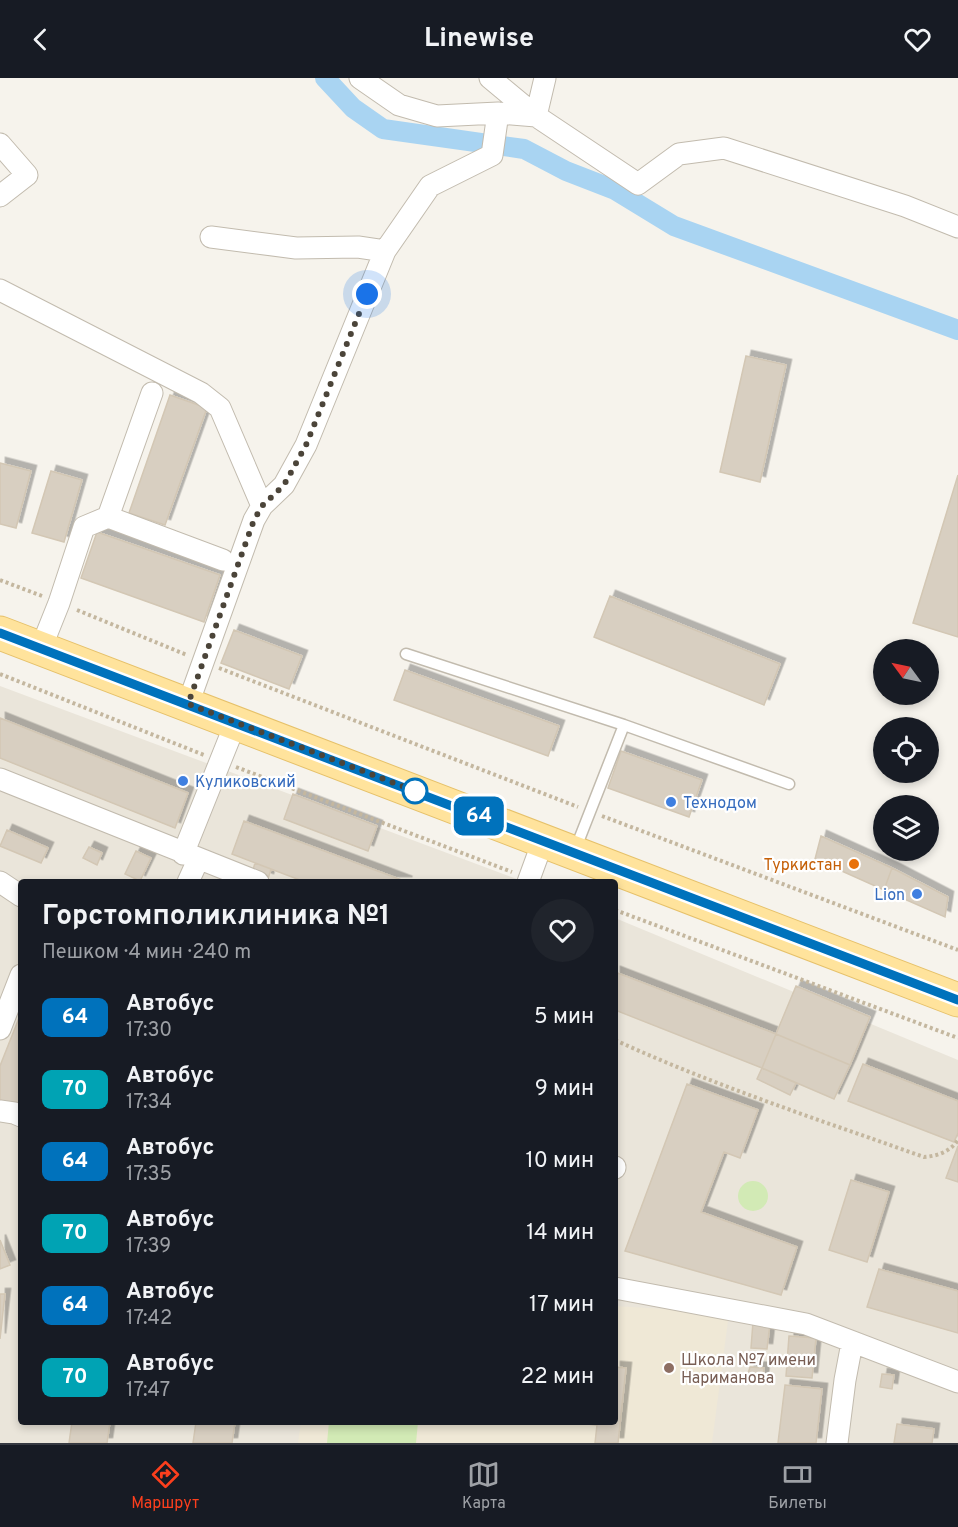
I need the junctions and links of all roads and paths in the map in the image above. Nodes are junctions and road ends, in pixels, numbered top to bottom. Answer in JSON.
{"nodes":[{"id":1,"x":360,"y":78,"type":"edge"},
{"id":2,"x":490,"y":78,"type":"edge"},
{"id":3,"x":544,"y":78,"type":"edge"},
{"id":4,"x":536,"y":116,"type":"junction"},
{"id":5,"x":496,"y":123,"type":"junction"},
{"id":6,"x":0,"y":144,"type":"edge"},
{"id":7,"x":0,"y":196,"type":"edge"},
{"id":8,"x":958,"y":227,"type":"edge"},
{"id":9,"x":211,"y":237,"type":"dead end"},
{"id":10,"x":385,"y":251,"type":"junction"},
{"id":11,"x":0,"y":290,"type":"edge"},
{"id":12,"x":152,"y":393,"type":"dead end"},
{"id":13,"x":262,"y":506,"type":"junction"},
{"id":14,"x":108,"y":517,"type":"junction"},
{"id":15,"x":223,"y":560,"type":"dead end"},
{"id":16,"x":0,"y":580,"type":"edge"},
{"id":17,"x":59,"y":603,"type":"junction"},
{"id":18,"x":0,"y":633,"type":"edge"},
{"id":19,"x":41,"y":648,"type":"junction"},
{"id":20,"x":406,"y":654,"type":"dead end"},
{"id":21,"x":0,"y":674,"type":"edge"},
{"id":22,"x":188,"y":704,"type":"junction"},
{"id":23,"x":315,"y":706,"type":"dead end"},
{"id":24,"x":236,"y":722,"type":"junction"},
{"id":25,"x":624,"y":725,"type":"junction"},
{"id":26,"x":220,"y":761,"type":"junction"},
{"id":27,"x":0,"y":779,"type":"edge"},
{"id":28,"x":789,"y":784,"type":"dead end"},
{"id":29,"x":589,"y":811,"type":"junction"},
{"id":30,"x":543,"y":841,"type":"junction"},
{"id":31,"x":574,"y":853,"type":"junction"},
{"id":32,"x":191,"y":857,"type":"junction"},
{"id":33,"x":188,"y":879,"type":"edge"},
{"id":34,"x":250,"y":879,"type":"edge"},
{"id":35,"x":526,"y":879,"type":"edge"},
{"id":36,"x":529,"y":879,"type":"edge"},
{"id":37,"x":0,"y":882,"type":"edge"},
{"id":38,"x":18,"y":894,"type":"edge"},
{"id":39,"x":618,"y":911,"type":"edge"},
{"id":40,"x":958,"y":950,"type":"edge"},
{"id":41,"x":18,"y":983,"type":"edge"},
{"id":42,"x":958,"y":1000,"type":"edge"},
{"id":43,"x":0,"y":1029,"type":"edge"},
{"id":44,"x":958,"y":1038,"type":"edge"},
{"id":45,"x":618,"y":1041,"type":"edge"},
{"id":46,"x":0,"y":1111,"type":"edge"},
{"id":47,"x":18,"y":1115,"type":"edge"},
{"id":48,"x":958,"y":1140,"type":"edge"},
{"id":49,"x":618,"y":1289,"type":"edge"},
{"id":50,"x":852,"y":1343,"type":"junction"},
{"id":51,"x":958,"y":1382,"type":"edge"},
{"id":52,"x":837,"y":1443,"type":"edge"}],
"edges":[{"from":1,"to":5,"type":"street"},
{"from":2,"to":4,"type":"street"},
{"from":3,"to":4,"type":"street"},
{"from":4,"to":5,"type":"street"},
{"from":4,"to":8,"type":"street"},
{"from":5,"to":10,"type":"street"},
{"from":6,"to":7,"type":"street"},
{"from":9,"to":10,"type":"street"},
{"from":10,"to":13,"type":"street"},
{"from":11,"to":13,"type":"street"},
{"from":12,"to":14,"type":"street"},
{"from":13,"to":22,"type":"street"},
{"from":14,"to":15,"type":"street"},
{"from":14,"to":17,"type":"street"},
{"from":16,"to":17,"type":"path"},
{"from":17,"to":19,"type":"street"},
{"from":18,"to":19,"type":"main road"},
{"from":19,"to":22,"type":"main road"},
{"from":20,"to":25,"type":"lane"},
{"from":21,"to":26,"type":"path"},
{"from":22,"to":24,"type":"main road"},
{"from":23,"to":29,"type":"path"},
{"from":24,"to":26,"type":"street"},
{"from":24,"to":30,"type":"main road"},
{"from":25,"to":28,"type":"lane"},
{"from":25,"to":29,"type":"lane"},
{"from":26,"to":32,"type":"street"},
{"from":26,"to":35,"type":"path"},
{"from":27,"to":32,"type":"street"},
{"from":29,"to":31,"type":"lane"},
{"from":29,"to":40,"type":"path"},
{"from":30,"to":31,"type":"main road"},
{"from":30,"to":36,"type":"street"},
{"from":31,"to":42,"type":"main road"},
{"from":32,"to":33,"type":"street"},
{"from":32,"to":34,"type":"street"},
{"from":37,"to":38,"type":"street"},
{"from":39,"to":44,"type":"path"},
{"from":41,"to":43,"type":"street"},
{"from":45,"to":48,"type":"path"},
{"from":46,"to":47,"type":"street"},
{"from":49,"to":50,"type":"street"},
{"from":50,"to":51,"type":"street"},
{"from":50,"to":52,"type":"street"}]}
